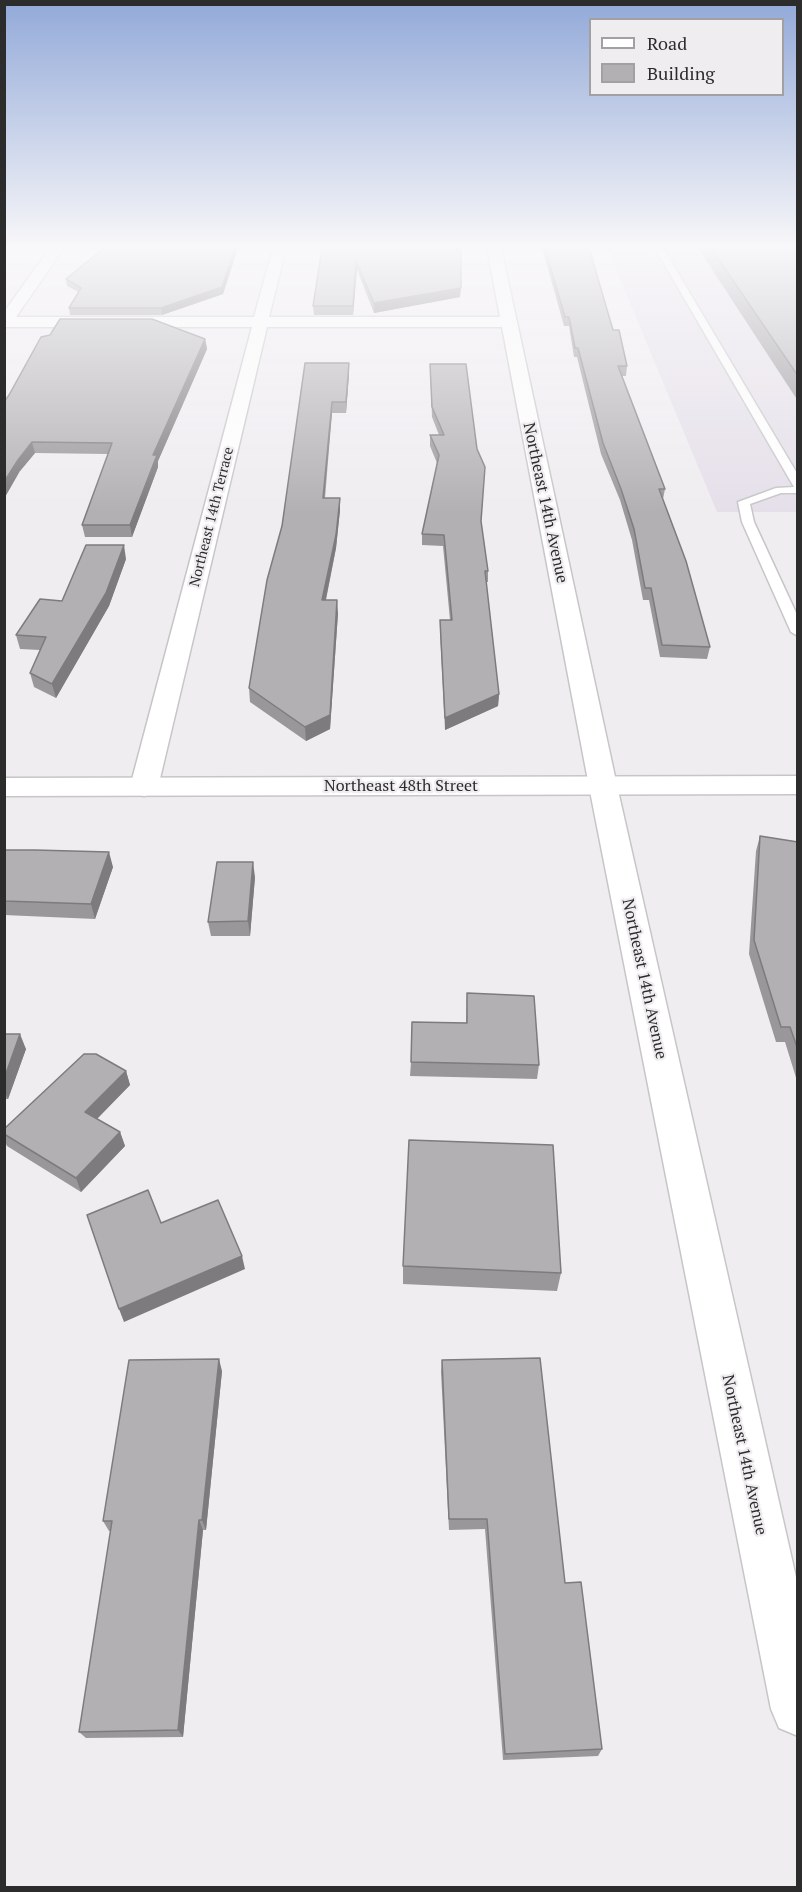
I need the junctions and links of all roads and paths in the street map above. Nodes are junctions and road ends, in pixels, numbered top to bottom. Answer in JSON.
{"nodes":[{"id":1,"x":257,"y":336,"type":"edge"},
{"id":2,"x":511,"y":336,"type":"edge"},
{"id":3,"x":711,"y":336,"type":"edge"},
{"id":4,"x":798,"y":485,"type":"edge"},
{"id":5,"x":798,"y":490,"type":"edge"},
{"id":6,"x":798,"y":632,"type":"edge"},
{"id":7,"x":798,"y":785,"type":"edge"},
{"id":8,"x":603,"y":786,"type":"junction"},
{"id":9,"x":4,"y":787,"type":"edge"},
{"id":10,"x":144,"y":787,"type":"junction"},
{"id":11,"x":798,"y":1709,"type":"edge"}],
"edges":[{"from":1,"to":10,"type":"street","name":"Northeast 14th Terrace"},
{"from":2,"to":8,"type":"street","name":"Northeast 14th Avenue"},
{"from":3,"to":4,"type":"lane"},
{"from":5,"to":6,"type":"lane"},
{"from":7,"to":8,"type":"street","name":"Northeast 48th Street"},
{"from":8,"to":10,"type":"street","name":"Northeast 48th Street"},
{"from":8,"to":11,"type":"street","name":"Northeast 14th Avenue"},
{"from":9,"to":10,"type":"street","name":"Northeast 48th Street"}]}
